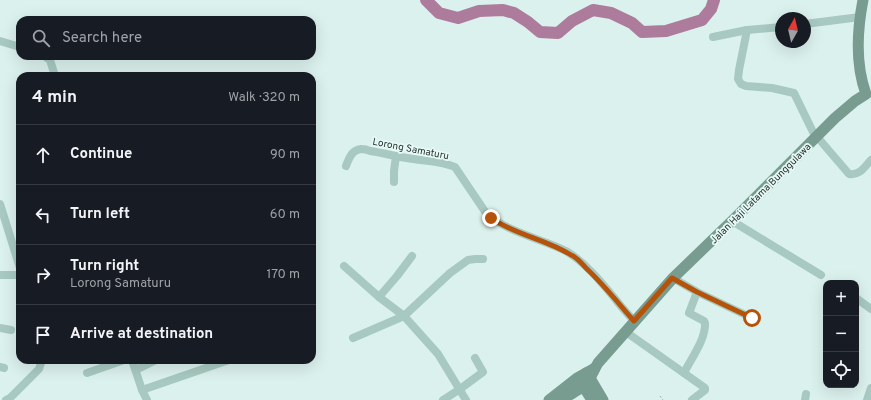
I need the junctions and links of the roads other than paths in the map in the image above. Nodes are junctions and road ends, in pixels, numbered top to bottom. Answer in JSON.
{"nodes":[{"id":1,"x":863,"y":0,"type":"edge"},
{"id":2,"x":860,"y":17,"type":"junction"},
{"id":3,"x":811,"y":23,"type":"edge"},
{"id":4,"x":775,"y":28,"type":"edge"},
{"id":5,"x":747,"y":30,"type":"junction"},
{"id":6,"x":713,"y":37,"type":"dead end"},
{"id":7,"x":0,"y":41,"type":"edge"},
{"id":8,"x":16,"y":46,"type":"edge"},
{"id":9,"x":50,"y":60,"type":"edge"},
{"id":10,"x":54,"y":72,"type":"edge"},
{"id":11,"x":869,"y":93,"type":"edge"},
{"id":12,"x":817,"y":136,"type":"junction"},
{"id":13,"x":396,"y":156,"type":"junction"},
{"id":14,"x":871,"y":160,"type":"edge"},
{"id":15,"x":346,"y":166,"type":"dead end"},
{"id":16,"x":394,"y":182,"type":"dead end"},
{"id":17,"x":0,"y":204,"type":"edge"},
{"id":18,"x":732,"y":221,"type":"junction"},
{"id":19,"x":16,"y":255,"type":"edge"},
{"id":20,"x":412,"y":256,"type":"dead end"},
{"id":21,"x":483,"y":259,"type":"dead end"},
{"id":22,"x":344,"y":266,"type":"dead end"},
{"id":23,"x":0,"y":275,"type":"edge"},
{"id":24,"x":16,"y":275,"type":"edge"},
{"id":25,"x":821,"y":275,"type":"dead end"},
{"id":26,"x":672,"y":278,"type":"junction"},
{"id":27,"x":697,"y":292,"type":"junction"},
{"id":28,"x":379,"y":297,"type":"junction"},
{"id":29,"x":859,"y":300,"type":"edge"},
{"id":30,"x":871,"y":310,"type":"edge"},
{"id":31,"x":404,"y":316,"type":"junction"},
{"id":32,"x":752,"y":318,"type":"dead end"},
{"id":33,"x":634,"y":321,"type":"junction"},
{"id":34,"x":1,"y":326,"type":"edge"},
{"id":35,"x":11,"y":330,"type":"dead end"},
{"id":36,"x":626,"y":332,"type":"junction"},
{"id":37,"x":353,"y":338,"type":"dead end"},
{"id":38,"x":475,"y":358,"type":"dead end"},
{"id":39,"x":41,"y":364,"type":"edge"},
{"id":40,"x":112,"y":364,"type":"edge"},
{"id":41,"x":134,"y":364,"type":"edge"},
{"id":42,"x":148,"y":364,"type":"edge"},
{"id":43,"x":217,"y":364,"type":"edge"},
{"id":44,"x":136,"y":370,"type":"junction"},
{"id":45,"x":86,"y":373,"type":"dead end"},
{"id":46,"x":684,"y":373,"type":"junction"},
{"id":47,"x":586,"y":377,"type":"junction"},
{"id":48,"x":871,"y":388,"type":"edge"},
{"id":49,"x":460,"y":389,"type":"junction"},
{"id":50,"x":142,"y":390,"type":"junction"},
{"id":51,"x":6,"y":400,"type":"edge"},
{"id":52,"x":147,"y":400,"type":"edge"},
{"id":53,"x":443,"y":400,"type":"edge"},
{"id":54,"x":466,"y":400,"type":"edge"},
{"id":55,"x":549,"y":400,"type":"edge"},
{"id":56,"x":561,"y":400,"type":"edge"},
{"id":57,"x":592,"y":400,"type":"edge"},
{"id":58,"x":603,"y":400,"type":"edge"},
{"id":59,"x":692,"y":400,"type":"edge"},
{"id":60,"x":867,"y":400,"type":"edge"}],
"edges":[{"from":1,"to":2,"type":"main road","name":"Jalan Haji Latama Bunggulawa"},
{"from":2,"to":3,"type":"street"},
{"from":2,"to":11,"type":"main road","name":"Jalan Haji Latama Bunggulawa"},
{"from":4,"to":5,"type":"street"},
{"from":5,"to":6,"type":"street"},
{"from":5,"to":12,"type":"street"},
{"from":7,"to":8,"type":"street"},
{"from":9,"to":10,"type":"street"},
{"from":11,"to":12,"type":"main road","name":"Jalan Haji Latama Bunggulawa"},
{"from":12,"to":14,"type":"street"},
{"from":12,"to":18,"type":"main road","name":"Jalan Haji Latama Bunggulawa"},
{"from":13,"to":15,"type":"street","name":"Lorong Samaturu"},
{"from":13,"to":16,"type":"street"},
{"from":13,"to":33,"type":"street","name":"Lorong Samaturu"},
{"from":17,"to":19,"type":"street"},
{"from":18,"to":25,"type":"street"},
{"from":18,"to":26,"type":"main road","name":"Jalan Haji Latama Bunggulawa"},
{"from":20,"to":28,"type":"street"},
{"from":21,"to":31,"type":"street"},
{"from":22,"to":28,"type":"street"},
{"from":23,"to":24,"type":"street"},
{"from":26,"to":27,"type":"street"},
{"from":26,"to":33,"type":"main road","name":"Jalan Haji Latama Bunggulawa"},
{"from":27,"to":32,"type":"street"},
{"from":27,"to":46,"type":"street"},
{"from":28,"to":31,"type":"street"},
{"from":29,"to":30,"type":"street"},
{"from":31,"to":37,"type":"street"},
{"from":31,"to":49,"type":"street"},
{"from":33,"to":36,"type":"main road","name":"Jalan Haji Latama Bunggulawa"},
{"from":34,"to":35,"type":"street"},
{"from":36,"to":46,"type":"street"},
{"from":36,"to":47,"type":"main road","name":"Jalan Haji Latama Bunggulawa"},
{"from":38,"to":49,"type":"street"},
{"from":39,"to":51,"type":"street"},
{"from":40,"to":45,"type":"street"},
{"from":41,"to":44,"type":"street"},
{"from":42,"to":44,"type":"street"},
{"from":43,"to":50,"type":"street"},
{"from":44,"to":50,"type":"street"},
{"from":46,"to":59,"type":"street"},
{"from":47,"to":55,"type":"main road"},
{"from":47,"to":56,"type":"main road"},
{"from":47,"to":57,"type":"main road"},
{"from":47,"to":58,"type":"main road"},
{"from":48,"to":60,"type":"street"},
{"from":49,"to":53,"type":"street"},
{"from":49,"to":54,"type":"street"},
{"from":50,"to":52,"type":"street"}]}
